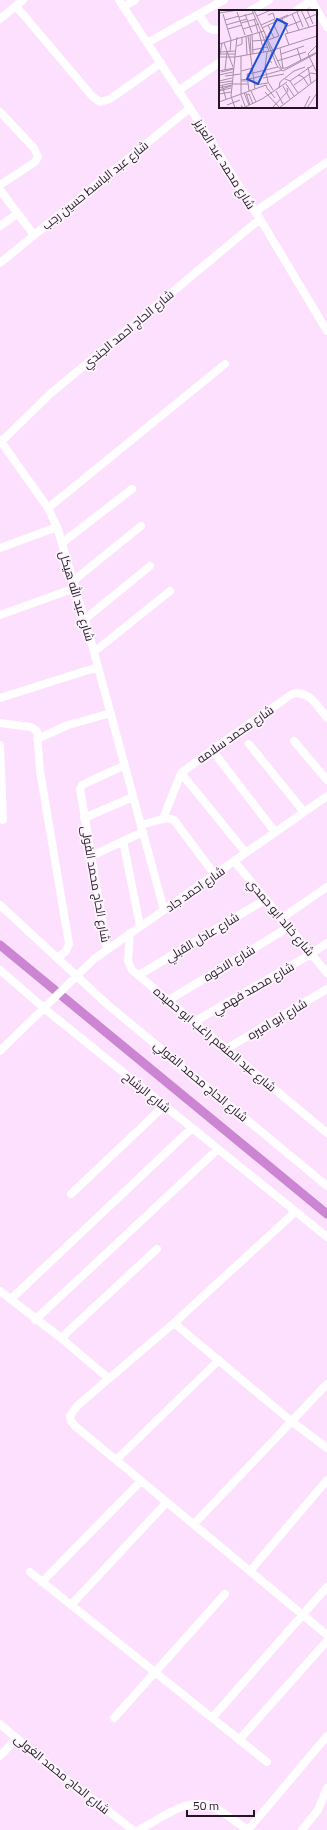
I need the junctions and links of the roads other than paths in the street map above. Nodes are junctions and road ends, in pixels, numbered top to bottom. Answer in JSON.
{"nodes":[{"id":1,"x":23,"y":0,"type":"edge"},
{"id":2,"x":136,"y":0,"type":"edge"},
{"id":3,"x":224,"y":0,"type":"edge"},
{"id":4,"x":269,"y":0,"type":"edge"},
{"id":5,"x":311,"y":0,"type":"edge"},
{"id":6,"x":121,"y":4,"type":"edge"},
{"id":7,"x":16,"y":6,"type":"junction"},
{"id":8,"x":252,"y":10,"type":"edge"},
{"id":9,"x":297,"y":10,"type":"edge"},
{"id":10,"x":317,"y":10,"type":"edge"},
{"id":11,"x":317,"y":10,"type":"edge"},
{"id":12,"x":199,"y":14,"type":"junction"},
{"id":13,"x":1,"y":15,"type":"edge"},
{"id":14,"x":327,"y":27,"type":"edge"},
{"id":15,"x":219,"y":29,"type":"edge"},
{"id":16,"x":147,"y":43,"type":"junction"},
{"id":17,"x":161,"y":63,"type":"junction"},
{"id":18,"x":219,"y":63,"type":"edge"},
{"id":19,"x":178,"y":91,"type":"junction"},
{"id":20,"x":190,"y":108,"type":"junction"},
{"id":21,"x":0,"y":112,"type":"edge"},
{"id":22,"x":327,"y":162,"type":"edge"},
{"id":23,"x":0,"y":185,"type":"edge"},
{"id":24,"x":0,"y":190,"type":"edge"},
{"id":25,"x":255,"y":212,"type":"junction"},
{"id":26,"x":17,"y":214,"type":"junction"},
{"id":27,"x":260,"y":219,"type":"junction"},
{"id":28,"x":0,"y":226,"type":"edge"},
{"id":29,"x":34,"y":235,"type":"junction"},
{"id":30,"x":0,"y":263,"type":"edge"},
{"id":31,"x":327,"y":332,"type":"edge"},
{"id":32,"x":225,"y":364,"type":"dead end"},
{"id":33,"x":0,"y":442,"type":"edge"},
{"id":34,"x":132,"y":489,"type":"dead end"},
{"id":35,"x":48,"y":508,"type":"junction"},
{"id":36,"x":141,"y":526,"type":"dead end"},
{"id":37,"x":57,"y":527,"type":"junction"},
{"id":38,"x":62,"y":543,"type":"junction"},
{"id":39,"x":0,"y":548,"type":"edge"},
{"id":40,"x":150,"y":566,"type":"dead end"},
{"id":41,"x":74,"y":584,"type":"junction"},
{"id":42,"x":170,"y":591,"type":"dead end"},
{"id":43,"x":0,"y":615,"type":"edge"},
{"id":44,"x":85,"y":619,"type":"junction"},
{"id":45,"x":94,"y":652,"type":"junction"},
{"id":46,"x":98,"y":667,"type":"junction"},
{"id":47,"x":0,"y":697,"type":"edge"},
{"id":48,"x":0,"y":705,"type":"edge"},
{"id":49,"x":111,"y":713,"type":"junction"},
{"id":50,"x":327,"y":718,"type":"edge"},
{"id":51,"x":0,"y":723,"type":"edge"},
{"id":52,"x":38,"y":739,"type":"junction"},
{"id":53,"x":294,"y":741,"type":"dead end"},
{"id":54,"x":249,"y":744,"type":"dead end"},
{"id":55,"x":0,"y":745,"type":"edge"},
{"id":56,"x":212,"y":750,"type":"junction"},
{"id":57,"x":124,"y":765,"type":"junction"},
{"id":58,"x":181,"y":773,"type":"junction"},
{"id":59,"x":327,"y":780,"type":"edge"},
{"id":60,"x":327,"y":796,"type":"edge"},
{"id":61,"x":133,"y":797,"type":"junction"},
{"id":62,"x":304,"y":812,"type":"junction"},
{"id":63,"x":84,"y":818,"type":"junction"},
{"id":64,"x":163,"y":819,"type":"junction"},
{"id":65,"x":3,"y":820,"type":"dead end"},
{"id":66,"x":142,"y":829,"type":"junction"},
{"id":67,"x":275,"y":832,"type":"junction"},
{"id":68,"x":123,"y":841,"type":"junction"},
{"id":69,"x":246,"y":853,"type":"junction"},
{"id":70,"x":91,"y":856,"type":"junction"},
{"id":71,"x":234,"y":861,"type":"junction"},
{"id":72,"x":215,"y":875,"type":"junction"},
{"id":73,"x":327,"y":887,"type":"edge"},
{"id":74,"x":266,"y":899,"type":"junction"},
{"id":75,"x":0,"y":905,"type":"edge"},
{"id":76,"x":164,"y":910,"type":"junction"},
{"id":77,"x":282,"y":918,"type":"junction"},
{"id":78,"x":140,"y":926,"type":"junction"},
{"id":79,"x":289,"y":927,"type":"junction"},
{"id":80,"x":130,"y":932,"type":"junction"},
{"id":81,"x":327,"y":943,"type":"edge"},
{"id":82,"x":107,"y":949,"type":"junction"},
{"id":83,"x":311,"y":954,"type":"junction"},
{"id":84,"x":58,"y":958,"type":"junction"},
{"id":85,"x":0,"y":970,"type":"edge"},
{"id":86,"x":327,"y":972,"type":"edge"},
{"id":87,"x":76,"y":975,"type":"junction"},
{"id":88,"x":139,"y":976,"type":"junction"},
{"id":89,"x":327,"y":989,"type":"edge"},
{"id":90,"x":169,"y":1000,"type":"junction"},
{"id":91,"x":45,"y":1008,"type":"junction"},
{"id":92,"x":194,"y":1022,"type":"junction"},
{"id":93,"x":226,"y":1049,"type":"junction"},
{"id":94,"x":0,"y":1051,"type":"edge"},
{"id":95,"x":164,"y":1106,"type":"junction"},
{"id":96,"x":192,"y":1128,"type":"junction"},
{"id":97,"x":327,"y":1133,"type":"edge"},
{"id":98,"x":218,"y":1149,"type":"junction"},
{"id":99,"x":327,"y":1186,"type":"edge"},
{"id":100,"x":71,"y":1194,"type":"dead end"},
{"id":101,"x":295,"y":1212,"type":"junction"},
{"id":102,"x":327,"y":1237,"type":"edge"},
{"id":103,"x":157,"y":1249,"type":"dead end"},
{"id":104,"x":0,"y":1291,"type":"edge"},
{"id":105,"x":11,"y":1299,"type":"junction"},
{"id":106,"x":35,"y":1320,"type":"junction"},
{"id":107,"x":174,"y":1323,"type":"junction"},
{"id":108,"x":61,"y":1338,"type":"junction"},
{"id":109,"x":219,"y":1360,"type":"junction"},
{"id":110,"x":108,"y":1378,"type":"junction"},
{"id":111,"x":327,"y":1384,"type":"edge"},
{"id":112,"x":291,"y":1421,"type":"junction"},
{"id":113,"x":326,"y":1445,"type":"edge"},
{"id":114,"x":116,"y":1460,"type":"junction"},
{"id":115,"x":327,"y":1480,"type":"edge"},
{"id":116,"x":141,"y":1481,"type":"junction"},
{"id":117,"x":167,"y":1502,"type":"junction"},
{"id":118,"x":194,"y":1524,"type":"junction"},
{"id":119,"x":250,"y":1571,"type":"junction"},
{"id":120,"x":30,"y":1572,"type":"dead end"},
{"id":121,"x":42,"y":1582,"type":"junction"},
{"id":122,"x":327,"y":1587,"type":"edge"},
{"id":123,"x":225,"y":1594,"type":"dead end"},
{"id":124,"x":71,"y":1605,"type":"junction"},
{"id":125,"x":303,"y":1615,"type":"junction"},
{"id":126,"x":327,"y":1635,"type":"edge"},
{"id":127,"x":327,"y":1641,"type":"edge"},
{"id":128,"x":155,"y":1673,"type":"junction"},
{"id":129,"x":114,"y":1718,"type":"dead end"},
{"id":130,"x":212,"y":1718,"type":"junction"},
{"id":131,"x":0,"y":1724,"type":"edge"},
{"id":132,"x":327,"y":1736,"type":"edge"},
{"id":133,"x":17,"y":1738,"type":"junction"},
{"id":134,"x":239,"y":1740,"type":"junction"},
{"id":135,"x":0,"y":1756,"type":"edge"},
{"id":136,"x":267,"y":1762,"type":"dead end"},
{"id":137,"x":327,"y":1788,"type":"edge"},
{"id":138,"x":122,"y":1827,"type":"edge"},
{"id":139,"x":133,"y":1830,"type":"edge"},
{"id":140,"x":139,"y":1830,"type":"edge"},
{"id":141,"x":248,"y":1830,"type":"edge"},
{"id":142,"x":302,"y":1830,"type":"edge"}],
"edges":[{"from":1,"to":7,"type":"street"},
{"from":2,"to":6,"type":"street"},
{"from":3,"to":12,"type":"street"},
{"from":4,"to":8,"type":"street"},
{"from":5,"to":9,"type":"street"},
{"from":5,"to":10,"type":"street"},
{"from":6,"to":16,"type":"street","name":"شارع محمد عبد العزيز"},
{"from":7,"to":13,"type":"street"},
{"from":7,"to":17,"type":"street"},
{"from":11,"to":14,"type":"street"},
{"from":12,"to":15,"type":"street"},
{"from":12,"to":16,"type":"street"},
{"from":16,"to":17,"type":"street","name":"شارع محمد عبد العزيز"},
{"from":17,"to":19,"type":"street","name":"شارع محمد عبد العزيز"},
{"from":18,"to":19,"type":"street"},
{"from":19,"to":20,"type":"street","name":"شارع محمد عبد العزيز"},
{"from":20,"to":25,"type":"street","name":"شارع محمد عبد العزيز"},
{"from":20,"to":29,"type":"street","name":"شارع عبد الباسط حسين رجب"},
{"from":21,"to":23,"type":"street"},
{"from":22,"to":25,"type":"street"},
{"from":24,"to":26,"type":"street"},
{"from":25,"to":27,"type":"street","name":"شارع محمد عبد العزيز"},
{"from":26,"to":28,"type":"street"},
{"from":26,"to":29,"type":"street"},
{"from":27,"to":31,"type":"street","name":"شارع محمد عبد العزيز"},
{"from":27,"to":33,"type":"street","name":"شارع الحاج احمد الجندي"},
{"from":29,"to":30,"type":"street","name":"شارع عبد الباسط حسين رجب"},
{"from":32,"to":35,"type":"street"},
{"from":33,"to":35,"type":"street","name":"شارع عبد الله هيكل"},
{"from":34,"to":38,"type":"street"},
{"from":35,"to":37,"type":"street","name":"شارع عبد الله هيكل"},
{"from":36,"to":41,"type":"street"},
{"from":37,"to":38,"type":"street","name":"شارع عبد الله هيكل"},
{"from":37,"to":39,"type":"street"},
{"from":38,"to":41,"type":"street","name":"شارع عبد الله هيكل"},
{"from":40,"to":44,"type":"street"},
{"from":41,"to":43,"type":"street"},
{"from":41,"to":44,"type":"street","name":"شارع عبد الله هيكل"},
{"from":42,"to":45,"type":"street"},
{"from":44,"to":45,"type":"street","name":"شارع عبد الله هيكل"},
{"from":45,"to":46,"type":"street","name":"شارع عبد الله هيكل"},
{"from":46,"to":47,"type":"street"},
{"from":46,"to":49,"type":"street","name":"شارع عبد الله هيكل"},
{"from":47,"to":48,"type":"street"},
{"from":49,"to":52,"type":"street"},
{"from":49,"to":57,"type":"street","name":"شارع عبد الله هيكل"},
{"from":50,"to":56,"type":"street","name":"شارع محمد سلامه"},
{"from":51,"to":52,"type":"street"},
{"from":52,"to":84,"type":"street"},
{"from":53,"to":59,"type":"street"},
{"from":54,"to":62,"type":"street"},
{"from":55,"to":65,"type":"street"},
{"from":56,"to":58,"type":"street","name":"شارع محمد سلامه"},
{"from":56,"to":67,"type":"street"},
{"from":57,"to":61,"type":"street","name":"شارع عبد الله هيكل"},
{"from":57,"to":63,"type":"street","name":"شارع الحاج محمد الفولى"},
{"from":58,"to":64,"type":"street"},
{"from":58,"to":69,"type":"street"},
{"from":60,"to":62,"type":"street","name":"شارع احمد جاد"},
{"from":61,"to":63,"type":"street"},
{"from":61,"to":66,"type":"street","name":"شارع عبد الله هيكل"},
{"from":62,"to":67,"type":"street","name":"شارع احمد جاد"},
{"from":63,"to":70,"type":"street","name":"شارع الحاج محمد الفولى"},
{"from":64,"to":66,"type":"street"},
{"from":64,"to":72,"type":"street"},
{"from":66,"to":68,"type":"street"},
{"from":66,"to":76,"type":"street","name":"شارع عبد الله هيكل"},
{"from":67,"to":69,"type":"street","name":"شارع احمد جاد"},
{"from":68,"to":70,"type":"street"},
{"from":68,"to":78,"type":"street"},
{"from":69,"to":71,"type":"street","name":"شارع احمد جاد"},
{"from":70,"to":82,"type":"street","name":"شارع الحاج محمد الفولى"},
{"from":71,"to":72,"type":"street","name":"شارع احمد جاد"},
{"from":71,"to":74,"type":"street","name":"شارع خالد ابو حمدي"},
{"from":72,"to":76,"type":"street","name":"شارع احمد جاد"},
{"from":73,"to":77,"type":"street"},
{"from":74,"to":77,"type":"street","name":"شارع خالد ابو حمدي"},
{"from":74,"to":88,"type":"street","name":"شارع عادل القبلي"},
{"from":75,"to":84,"type":"street","name":"شارع الحاج محمد الفولي"},
{"from":76,"to":78,"type":"street","name":"شارع احمد جاد"},
{"from":77,"to":79,"type":"street","name":"شارع خالد ابو حمدي"},
{"from":78,"to":80,"type":"street","name":"شارع احمد جاد"},
{"from":79,"to":83,"type":"street","name":"شارع خالد ابو حمدي"},
{"from":79,"to":90,"type":"street","name":"شارع الاخوه"},
{"from":80,"to":82,"type":"street","name":"شارع احمد جاد"},
{"from":80,"to":88,"type":"street","name":"شارع عبد المنعم راغب ابو حميده"},
{"from":81,"to":83,"type":"street","name":"شارع محمد فهمي"},
{"from":82,"to":87,"type":"street","name":"شارع احمد جاد"},
{"from":83,"to":86,"type":"street","name":"شارع خالد ابو حمدي"},
{"from":83,"to":92,"type":"street","name":"شارع محمد فهمي"},
{"from":84,"to":87,"type":"street","name":"شارع الحاج محمد الفولي"},
{"from":85,"to":91,"type":"street","name":"شارع الرشاح"},
{"from":87,"to":91,"type":"street","name":"شارع احمد جاد"},
{"from":87,"to":99,"type":"street","name":"شارع الحاج محمد الفولي"},
{"from":88,"to":90,"type":"street","name":"شارع عبد المنعم راغب ابو حميده"},
{"from":89,"to":93,"type":"street","name":"شارع ابو اميره"},
{"from":90,"to":92,"type":"street","name":"شارع عبد المنعم راغب ابو حميده"},
{"from":91,"to":94,"type":"street","name":"شارع احمد جاد"},
{"from":91,"to":95,"type":"street","name":"شارع الرشاح"},
{"from":92,"to":93,"type":"street","name":"شارع عبد المنعم راغب ابو حميده"},
{"from":93,"to":97,"type":"street","name":"شارع عبد المنعم راغب ابو حميده"},
{"from":95,"to":96,"type":"street","name":"شارع الرشاح"},
{"from":95,"to":100,"type":"street"},
{"from":96,"to":98,"type":"street","name":"شارع الرشاح"},
{"from":96,"to":105,"type":"street"},
{"from":98,"to":101,"type":"street","name":"شارع الرشاح"},
{"from":98,"to":106,"type":"street"},
{"from":101,"to":102,"type":"street","name":"شارع الرشاح"},
{"from":101,"to":107,"type":"street"},
{"from":103,"to":108,"type":"street"},
{"from":104,"to":105,"type":"street"},
{"from":105,"to":106,"type":"street"},
{"from":106,"to":108,"type":"street"},
{"from":107,"to":109,"type":"street"},
{"from":107,"to":110,"type":"street"},
{"from":108,"to":110,"type":"street"},
{"from":109,"to":112,"type":"street"},
{"from":109,"to":114,"type":"street"},
{"from":110,"to":114,"type":"street"},
{"from":111,"to":112,"type":"street"},
{"from":112,"to":113,"type":"street"},
{"from":112,"to":118,"type":"street"},
{"from":114,"to":116,"type":"street"},
{"from":115,"to":119,"type":"street"},
{"from":116,"to":117,"type":"street"},
{"from":116,"to":121,"type":"street"},
{"from":117,"to":118,"type":"street"},
{"from":117,"to":124,"type":"street"},
{"from":118,"to":119,"type":"street"},
{"from":119,"to":125,"type":"street"},
{"from":120,"to":121,"type":"street"},
{"from":121,"to":124,"type":"street"},
{"from":122,"to":125,"type":"street"},
{"from":123,"to":128,"type":"street"},
{"from":124,"to":128,"type":"street"},
{"from":125,"to":126,"type":"street"},
{"from":125,"to":130,"type":"street"},
{"from":127,"to":134,"type":"street"},
{"from":128,"to":129,"type":"street"},
{"from":128,"to":130,"type":"street"},
{"from":130,"to":134,"type":"street"},
{"from":131,"to":133,"type":"street","name":"شارع الحاج محمد الغولى"},
{"from":132,"to":141,"type":"street"},
{"from":133,"to":135,"type":"street"},
{"from":133,"to":138,"type":"street","name":"شارع الحاج محمد الغولى"},
{"from":134,"to":136,"type":"street"},
{"from":137,"to":142,"type":"street"},
{"from":138,"to":139,"type":"street","name":"شارع الحاج محمد الغولى"},
{"from":140,"to":141,"type":"street"}]}
